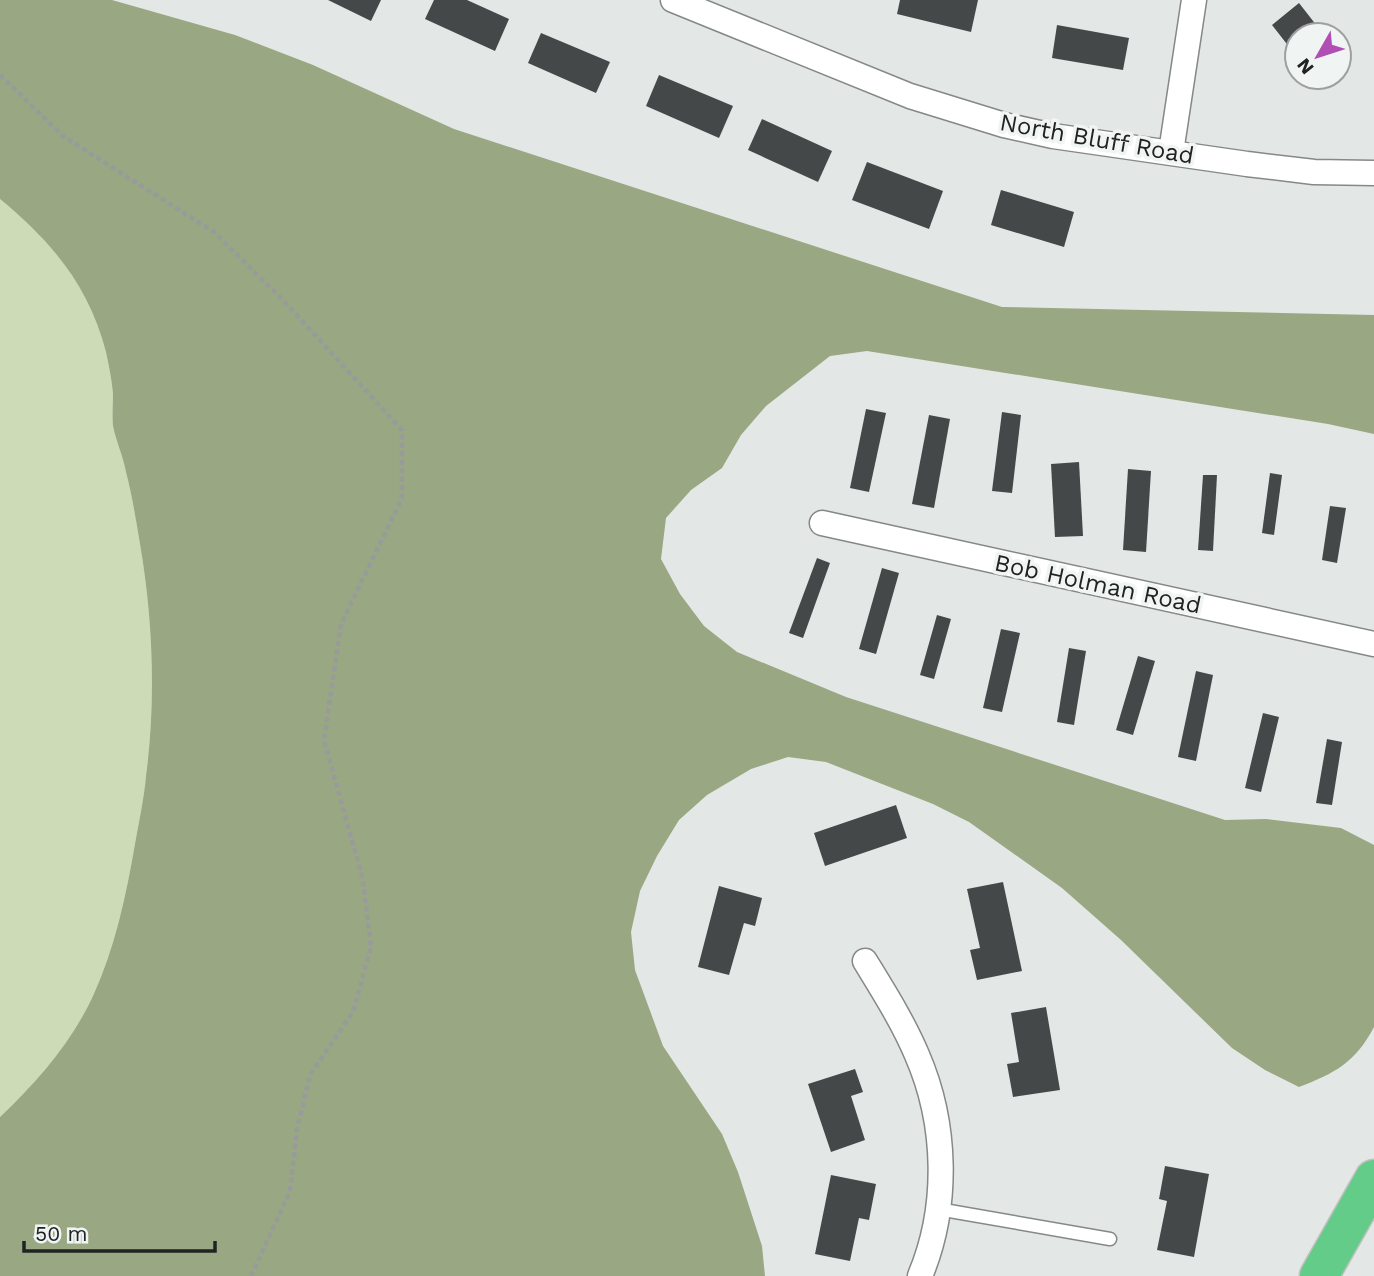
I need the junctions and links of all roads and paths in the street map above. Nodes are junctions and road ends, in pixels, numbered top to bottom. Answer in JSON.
{"nodes":[{"id":1,"x":673,"y":0,"type":"edge"},
{"id":2,"x":1194,"y":0,"type":"edge"},
{"id":3,"x":0,"y":75,"type":"edge"},
{"id":4,"x":1171,"y":152,"type":"junction"},
{"id":5,"x":1374,"y":173,"type":"edge"},
{"id":6,"x":822,"y":523,"type":"dead end"},
{"id":7,"x":1374,"y":644,"type":"edge"},
{"id":8,"x":865,"y":961,"type":"dead end"},
{"id":9,"x":1374,"y":1179,"type":"edge"},
{"id":10,"x":938,"y":1209,"type":"junction"},
{"id":11,"x":1110,"y":1239,"type":"dead end"},
{"id":12,"x":251,"y":1276,"type":"edge"},
{"id":13,"x":920,"y":1276,"type":"edge"},
{"id":14,"x":1319,"y":1276,"type":"edge"}],
"edges":[{"from":1,"to":4,"type":"street","name":"North Bluff Road"},
{"from":2,"to":4,"type":"street"},
{"from":3,"to":12,"type":"path"},
{"from":4,"to":5,"type":"street","name":"North Bluff Road"},
{"from":6,"to":7,"type":"street","name":"Bob Holman Road"},
{"from":8,"to":10,"type":"street"},
{"from":9,"to":14,"type":"highway"},
{"from":10,"to":11,"type":"lane"},
{"from":10,"to":13,"type":"street"}]}
